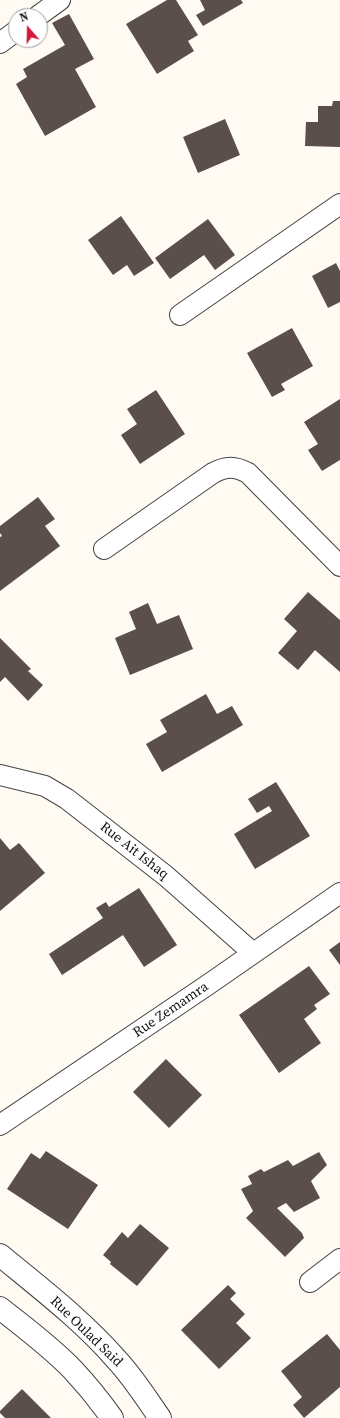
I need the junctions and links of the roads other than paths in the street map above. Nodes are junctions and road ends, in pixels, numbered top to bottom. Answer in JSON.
{"nodes":[{"id":1,"x":60,"y":0,"type":"edge"},
{"id":2,"x":48,"y":9,"type":"edge"},
{"id":3,"x":340,"y":204,"type":"edge"},
{"id":4,"x":180,"y":315,"type":"dead end"},
{"id":5,"x":104,"y":549,"type":"dead end"},
{"id":6,"x":340,"y":566,"type":"edge"},
{"id":7,"x":0,"y":775,"type":"edge"},
{"id":8,"x":340,"y":893,"type":"edge"},
{"id":9,"x":254,"y":953,"type":"junction"},
{"id":10,"x":0,"y":1125,"type":"edge"},
{"id":11,"x":0,"y":1255,"type":"edge"},
{"id":12,"x":340,"y":1259,"type":"edge"},
{"id":13,"x":310,"y":1282,"type":"dead end"},
{"id":14,"x":0,"y":1308,"type":"edge"},
{"id":15,"x":112,"y":1418,"type":"edge"},
{"id":16,"x":160,"y":1418,"type":"edge"}],
"edges":[{"from":1,"to":2,"type":"street"},
{"from":3,"to":4,"type":"street"},
{"from":5,"to":6,"type":"street"},
{"from":7,"to":9,"type":"street","name":"Rue Ait Ishaq"},
{"from":8,"to":9,"type":"street","name":"Rue Zemamra"},
{"from":9,"to":10,"type":"street","name":"Rue Zemamra"},
{"from":11,"to":16,"type":"street","name":"Rue Oulad Said"},
{"from":12,"to":13,"type":"street"},
{"from":14,"to":15,"type":"street"}]}
